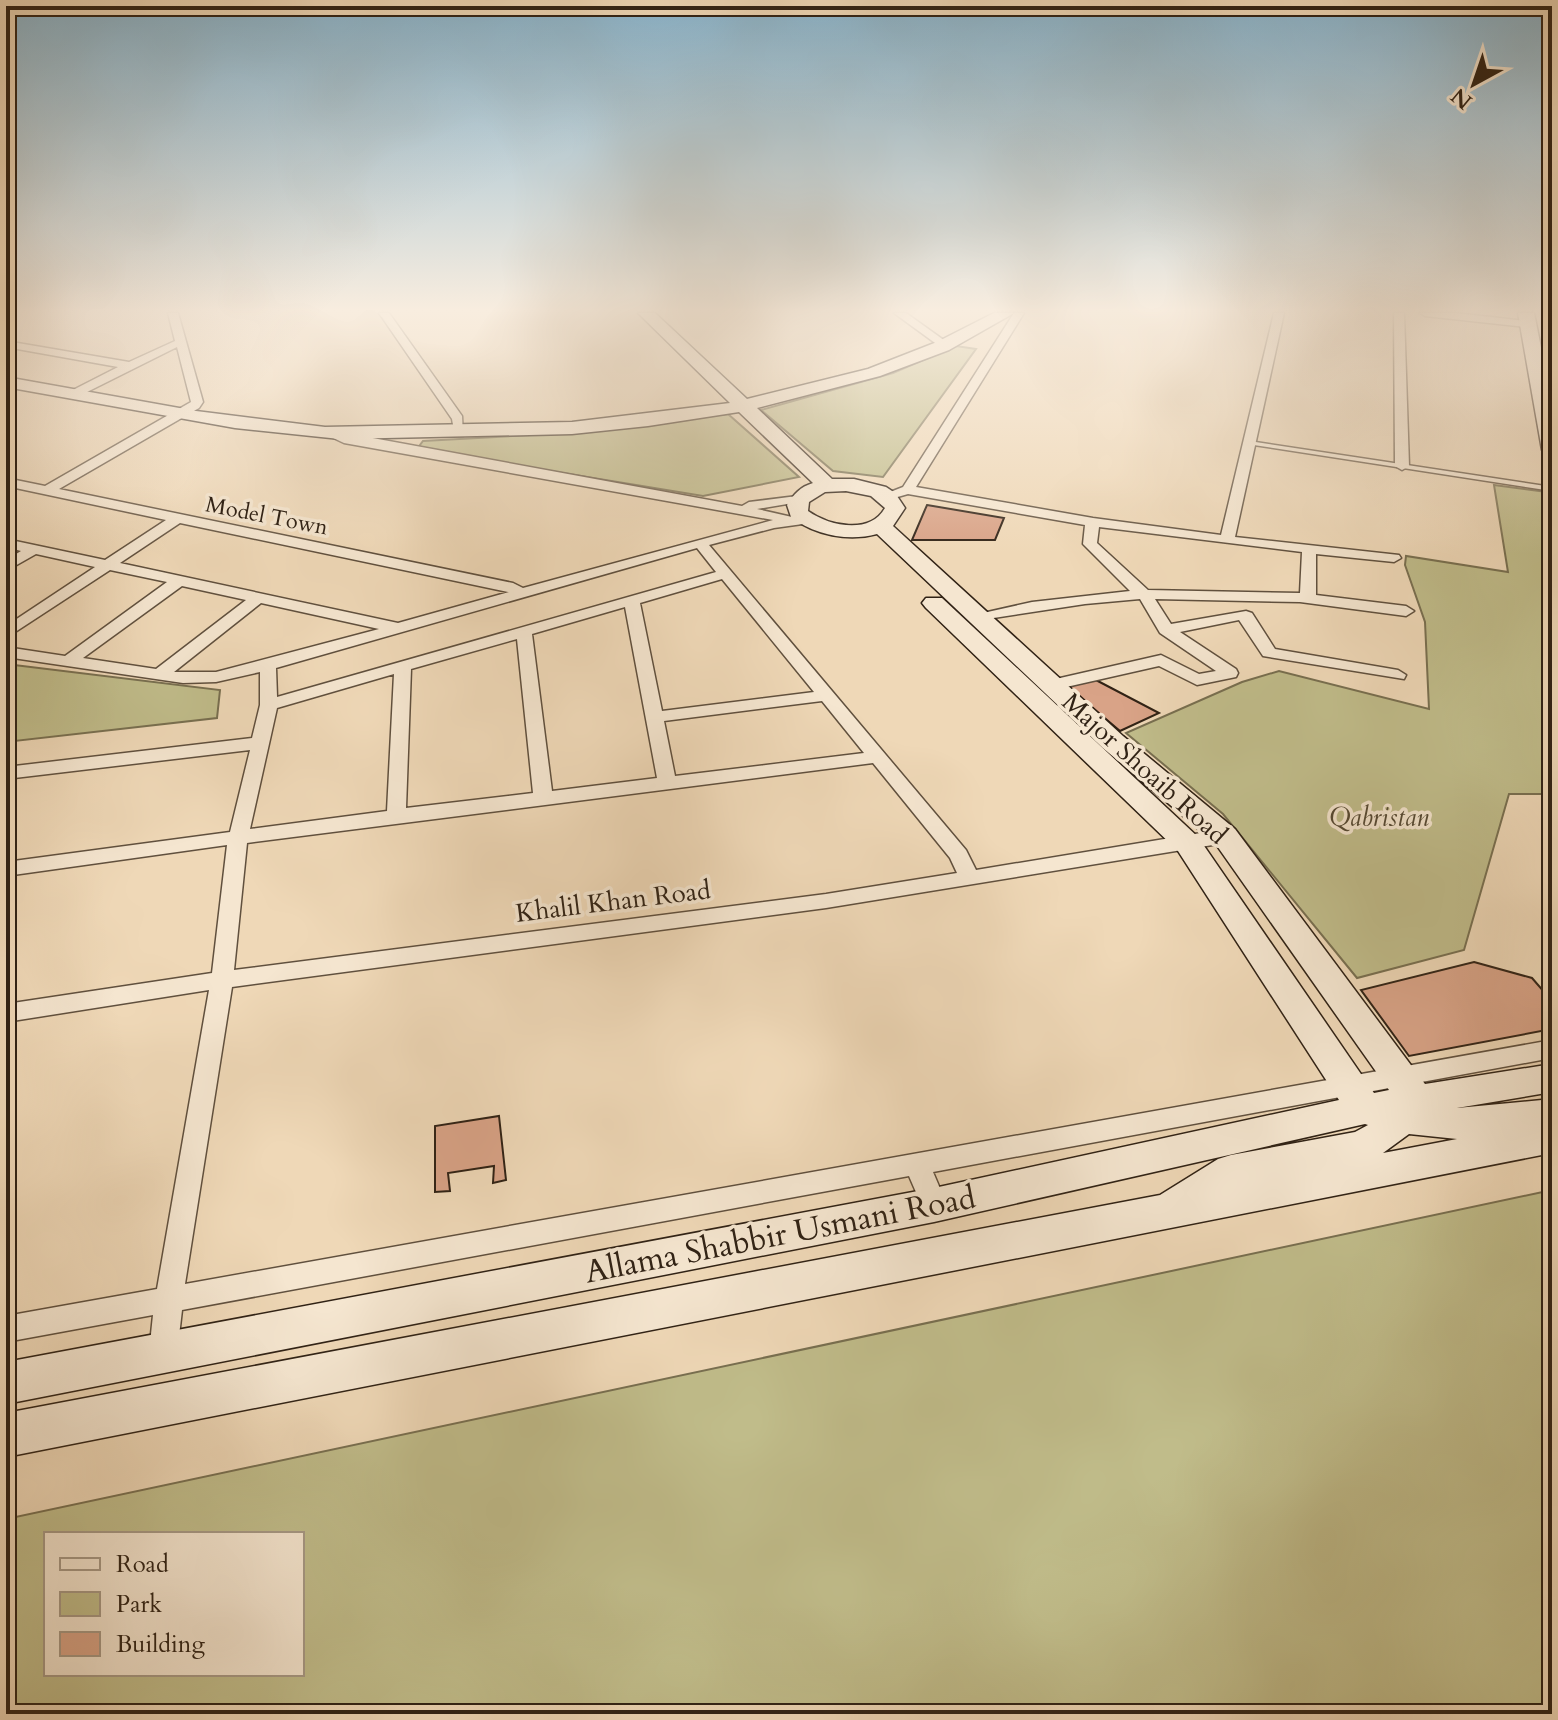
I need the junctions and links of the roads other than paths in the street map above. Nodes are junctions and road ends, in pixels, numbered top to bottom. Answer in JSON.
{"nodes":[{"id":1,"x":71,"y":393,"type":"edge"},
{"id":2,"x":195,"y":393,"type":"edge"},
{"id":3,"x":440,"y":393,"type":"edge"},
{"id":4,"x":731,"y":393,"type":"edge"},
{"id":5,"x":792,"y":393,"type":"edge"},
{"id":6,"x":969,"y":393,"type":"edge"},
{"id":7,"x":1260,"y":393,"type":"edge"},
{"id":8,"x":1401,"y":393,"type":"edge"},
{"id":9,"x":1546,"y":393,"type":"edge"},
{"id":10,"x":75,"y":394,"type":"joint"},
{"id":11,"x":744,"y":406,"type":"junction"},
{"id":12,"x":183,"y":412,"type":"junction"},
{"id":13,"x":333,"y":433,"type":"junction"},
{"id":14,"x":459,"y":433,"type":"junction"},
{"id":15,"x":1249,"y":443,"type":"junction"},
{"id":16,"x":1552,"y":450,"type":"edge"},
{"id":17,"x":1402,"y":466,"type":"junction"},
{"id":18,"x":6,"y":482,"type":"edge"},
{"id":19,"x":828,"y":486,"type":"junction"},
{"id":20,"x":1552,"y":489,"type":"edge"},
{"id":21,"x":48,"y":490,"type":"junction"},
{"id":22,"x":908,"y":490,"type":"junction"},
{"id":23,"x":887,"y":496,"type":"junction"},
{"id":24,"x":800,"y":498,"type":"junction"},
{"id":25,"x":729,"y":509,"type":"junction"},
{"id":26,"x":176,"y":519,"type":"junction"},
{"id":27,"x":805,"y":520,"type":"junction"},
{"id":28,"x":1093,"y":522,"type":"junction"},
{"id":29,"x":868,"y":528,"type":"junction"},
{"id":30,"x":1227,"y":540,"type":"junction"},
{"id":31,"x":6,"y":543,"type":"edge"},
{"id":32,"x":700,"y":543,"type":"junction"},
{"id":33,"x":33,"y":549,"type":"junction"},
{"id":34,"x":1309,"y":549,"type":"junction"},
{"id":35,"x":1394,"y":558,"type":"dead end"},
{"id":36,"x":108,"y":566,"type":"junction"},
{"id":37,"x":6,"y":567,"type":"edge"},
{"id":38,"x":724,"y":574,"type":"junction"},
{"id":39,"x":179,"y":581,"type":"junction"},
{"id":40,"x":519,"y":593,"type":"junction"},
{"id":41,"x":1146,"y":596,"type":"junction"},
{"id":42,"x":258,"y":598,"type":"junction"},
{"id":43,"x":1308,"y":599,"type":"junction"},
{"id":44,"x":632,"y":601,"type":"junction"},
{"id":45,"x":1406,"y":611,"type":"dead end"},
{"id":46,"x":980,"y":618,"type":"junction"},
{"id":47,"x":398,"y":628,"type":"junction"},
{"id":48,"x":1166,"y":630,"type":"junction"},
{"id":49,"x":6,"y":633,"type":"edge"},
{"id":50,"x":524,"y":633,"type":"junction"},
{"id":51,"x":6,"y":652,"type":"edge"},
{"id":52,"x":70,"y":660,"type":"junction"},
{"id":53,"x":268,"y":665,"type":"junction"},
{"id":54,"x":403,"y":665,"type":"junction"},
{"id":55,"x":160,"y":674,"type":"junction"},
{"id":56,"x":1398,"y":675,"type":"dead end"},
{"id":57,"x":1053,"y":685,"type":"junction"},
{"id":58,"x":824,"y":696,"type":"junction"},
{"id":59,"x":269,"y":705,"type":"junction"},
{"id":60,"x":656,"y":717,"type":"junction"},
{"id":61,"x":261,"y":743,"type":"junction"},
{"id":62,"x":878,"y":757,"type":"junction"},
{"id":63,"x":6,"y":773,"type":"edge"},
{"id":64,"x":667,"y":782,"type":"junction"},
{"id":65,"x":543,"y":798,"type":"junction"},
{"id":66,"x":396,"y":816,"type":"junction"},
{"id":67,"x":1225,"y":836,"type":"junction"},
{"id":68,"x":238,"y":839,"type":"junction"},
{"id":69,"x":1188,"y":844,"type":"junction"},
{"id":70,"x":6,"y":869,"type":"edge"},
{"id":71,"x":969,"y":877,"type":"junction"},
{"id":72,"x":222,"y":980,"type":"junction"},
{"id":73,"x":6,"y":1013,"type":"edge"},
{"id":74,"x":1552,"y":1049,"type":"edge"},
{"id":75,"x":1552,"y":1078,"type":"edge"},
{"id":76,"x":1387,"y":1099,"type":"junction"},
{"id":77,"x":1552,"y":1114,"type":"edge"},
{"id":78,"x":1552,"y":1137,"type":"edge"},
{"id":79,"x":916,"y":1162,"type":"junction"},
{"id":80,"x":934,"y":1205,"type":"junction"},
{"id":81,"x":1159,"y":1213,"type":"junction"},
{"id":82,"x":169,"y":1298,"type":"junction"},
{"id":83,"x":6,"y":1329,"type":"edge"},
{"id":84,"x":163,"y":1353,"type":"junction"},
{"id":85,"x":6,"y":1383,"type":"edge"},
{"id":86,"x":6,"y":1435,"type":"edge"}],
"edges":[{"from":1,"to":10,"type":"street"},
{"from":2,"to":12,"type":"street"},
{"from":3,"to":14,"type":"street"},
{"from":4,"to":11,"type":"street"},
{"from":5,"to":11,"type":"street"},
{"from":6,"to":22,"type":"street"},
{"from":7,"to":15,"type":"street"},
{"from":8,"to":17,"type":"street"},
{"from":9,"to":16,"type":"street"},
{"from":10,"to":12,"type":"street"},
{"from":11,"to":14,"type":"street"},
{"from":11,"to":19,"type":"street"},
{"from":12,"to":13,"type":"street"},
{"from":12,"to":21,"type":"street"},
{"from":13,"to":14,"type":"street"},
{"from":13,"to":25,"type":"street"},
{"from":15,"to":17,"type":"lane"},
{"from":15,"to":30,"type":"street"},
{"from":17,"to":20,"type":"lane"},
{"from":18,"to":21,"type":"street","name":"Model Town"},
{"from":19,"to":23,"type":"street"},
{"from":19,"to":24,"type":"street"},
{"from":21,"to":26,"type":"street","name":"Model Town"},
{"from":22,"to":23,"type":"street"},
{"from":22,"to":28,"type":"street"},
{"from":23,"to":29,"type":"street"},
{"from":24,"to":25,"type":"street"},
{"from":24,"to":27,"type":"street"},
{"from":25,"to":27,"type":"street"},
{"from":26,"to":36,"type":"street"},
{"from":26,"to":40,"type":"street","name":"Model Town"},
{"from":27,"to":29,"type":"street"},
{"from":27,"to":32,"type":"street"},
{"from":28,"to":30,"type":"street"},
{"from":28,"to":41,"type":"street"},
{"from":29,"to":46,"type":"street","name":"Major Shoaib Road"},
{"from":29,"to":69,"type":"street","name":"Major Shoaib Road"},
{"from":30,"to":34,"type":"street"},
{"from":31,"to":33,"type":"street"},
{"from":32,"to":38,"type":"street"},
{"from":32,"to":40,"type":"street"},
{"from":33,"to":36,"type":"street"},
{"from":33,"to":37,"type":"street"},
{"from":34,"to":35,"type":"street"},
{"from":34,"to":43,"type":"street"},
{"from":36,"to":39,"type":"street"},
{"from":36,"to":49,"type":"street"},
{"from":38,"to":44,"type":"street"},
{"from":38,"to":58,"type":"street"},
{"from":39,"to":42,"type":"street"},
{"from":39,"to":52,"type":"street"},
{"from":40,"to":47,"type":"street"},
{"from":41,"to":43,"type":"street"},
{"from":41,"to":46,"type":"street"},
{"from":41,"to":48,"type":"street"},
{"from":42,"to":47,"type":"street"},
{"from":42,"to":55,"type":"street"},
{"from":43,"to":45,"type":"street"},
{"from":44,"to":50,"type":"street"},
{"from":44,"to":60,"type":"street"},
{"from":46,"to":57,"type":"street","name":"Major Shoaib Road"},
{"from":47,"to":53,"type":"street"},
{"from":48,"to":56,"type":"street"},
{"from":48,"to":57,"type":"street"},
{"from":50,"to":54,"type":"street"},
{"from":50,"to":65,"type":"street"},
{"from":51,"to":52,"type":"street"},
{"from":52,"to":55,"type":"street"},
{"from":53,"to":55,"type":"street"},
{"from":53,"to":59,"type":"street"},
{"from":54,"to":59,"type":"street"},
{"from":54,"to":66,"type":"street"},
{"from":57,"to":67,"type":"street","name":"Major Shoaib Road"},
{"from":58,"to":60,"type":"street"},
{"from":58,"to":62,"type":"street"},
{"from":59,"to":61,"type":"street"},
{"from":60,"to":64,"type":"street"},
{"from":61,"to":63,"type":"street"},
{"from":61,"to":68,"type":"street"},
{"from":62,"to":64,"type":"street"},
{"from":62,"to":71,"type":"street"},
{"from":64,"to":65,"type":"street"},
{"from":65,"to":66,"type":"street"},
{"from":66,"to":68,"type":"street"},
{"from":67,"to":69,"type":"street","name":"Khalil Khan Road"},
{"from":67,"to":76,"type":"street","name":"Major Shoaib Road"},
{"from":68,"to":70,"type":"street"},
{"from":68,"to":72,"type":"street"},
{"from":69,"to":71,"type":"street","name":"Khalil Khan Road"},
{"from":69,"to":76,"type":"street","name":"Major Shoaib Road"},
{"from":71,"to":72,"type":"street","name":"Khalil Khan Road"},
{"from":72,"to":73,"type":"street","name":"Khalil Khan Road"},
{"from":72,"to":82,"type":"street"},
{"from":74,"to":76,"type":"street"},
{"from":75,"to":76,"type":"street","name":"Allama Shabbir Usmani Road"},
{"from":76,"to":77,"type":"street"},
{"from":76,"to":79,"type":"street"},
{"from":76,"to":80,"type":"street","name":"Allama Shabbir Usmani Road"},
{"from":76,"to":81,"type":"street"},
{"from":78,"to":81,"type":"street","name":"Allama Shabbir Usmani Road"},
{"from":79,"to":80,"type":"street"},
{"from":79,"to":82,"type":"street"},
{"from":80,"to":84,"type":"street","name":"Allama Shabbir Usmani Road"},
{"from":81,"to":86,"type":"street","name":"Allama Shabbir Usmani Road"},
{"from":82,"to":83,"type":"street"},
{"from":82,"to":84,"type":"street"},
{"from":84,"to":85,"type":"street","name":"Allama Shabbir Usmani Road"}]}
